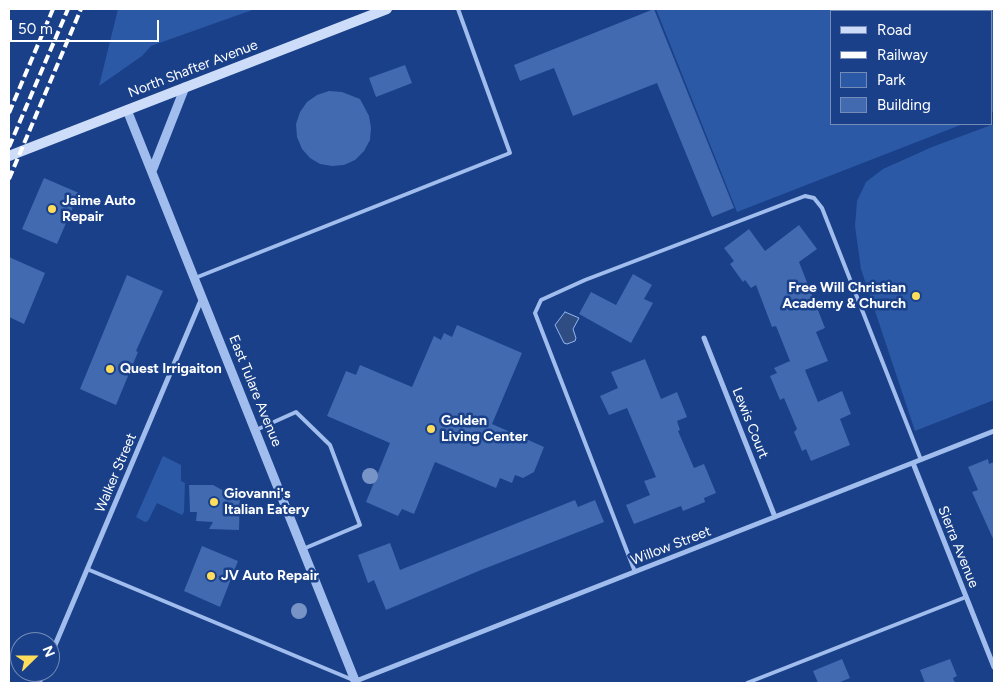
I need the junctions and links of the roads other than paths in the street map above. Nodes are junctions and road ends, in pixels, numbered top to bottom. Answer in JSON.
{"nodes":[{"id":1,"x":387,"y":9,"type":"edge"},
{"id":2,"x":458,"y":9,"type":"edge"},
{"id":3,"x":185,"y":87,"type":"junction"},
{"id":4,"x":128,"y":110,"type":"junction"},
{"id":5,"x":9,"y":156,"type":"edge"},
{"id":6,"x":152,"y":171,"type":"junction"},
{"id":7,"x":195,"y":278,"type":"junction"},
{"id":8,"x":203,"y":297,"type":"junction"},
{"id":9,"x":704,"y":338,"type":"dead end"},
{"id":10,"x":256,"y":430,"type":"junction"},
{"id":11,"x":994,"y":431,"type":"edge"},
{"id":12,"x":921,"y":460,"type":"junction"},
{"id":13,"x":913,"y":463,"type":"junction"},
{"id":14,"x":775,"y":517,"type":"junction"},
{"id":15,"x":303,"y":549,"type":"junction"},
{"id":16,"x":87,"y":569,"type":"junction"},
{"id":17,"x":635,"y":572,"type":"junction"},
{"id":18,"x":966,"y":597,"type":"junction"},
{"id":19,"x":60,"y":633,"type":"edge"},
{"id":20,"x":994,"y":667,"type":"edge"},
{"id":21,"x":356,"y":682,"type":"edge"},
{"id":22,"x":747,"y":683,"type":"edge"}],
"edges":[{"from":1,"to":3,"type":"main road","name":"North Shafter Avenue"},
{"from":2,"to":7,"type":"lane"},
{"from":3,"to":4,"type":"main road","name":"North Shafter Avenue"},
{"from":3,"to":6,"type":"street"},
{"from":4,"to":5,"type":"main road","name":"North Shafter Avenue"},
{"from":4,"to":6,"type":"street","name":"East Tulare Avenue"},
{"from":6,"to":7,"type":"street","name":"East Tulare Avenue"},
{"from":7,"to":8,"type":"street","name":"East Tulare Avenue"},
{"from":8,"to":10,"type":"street","name":"East Tulare Avenue"},
{"from":8,"to":16,"type":"street","name":"Walker Street"},
{"from":9,"to":14,"type":"street","name":"Lewis Court"},
{"from":10,"to":15,"type":"street","name":"East Tulare Avenue"},
{"from":10,"to":15,"type":"lane"},
{"from":11,"to":12,"type":"street","name":"Willow Street"},
{"from":12,"to":13,"type":"street","name":"Willow Street"},
{"from":12,"to":17,"type":"lane"},
{"from":13,"to":14,"type":"street","name":"Willow Street"},
{"from":13,"to":18,"type":"street","name":"Sierra Avenue"},
{"from":14,"to":17,"type":"street","name":"Willow Street"},
{"from":15,"to":21,"type":"street","name":"East Tulare Avenue"},
{"from":16,"to":19,"type":"street","name":"Walker Street"},
{"from":16,"to":21,"type":"lane"},
{"from":17,"to":21,"type":"street","name":"Willow Street"},
{"from":18,"to":20,"type":"street","name":"Sierra Avenue"},
{"from":18,"to":22,"type":"lane"}]}
